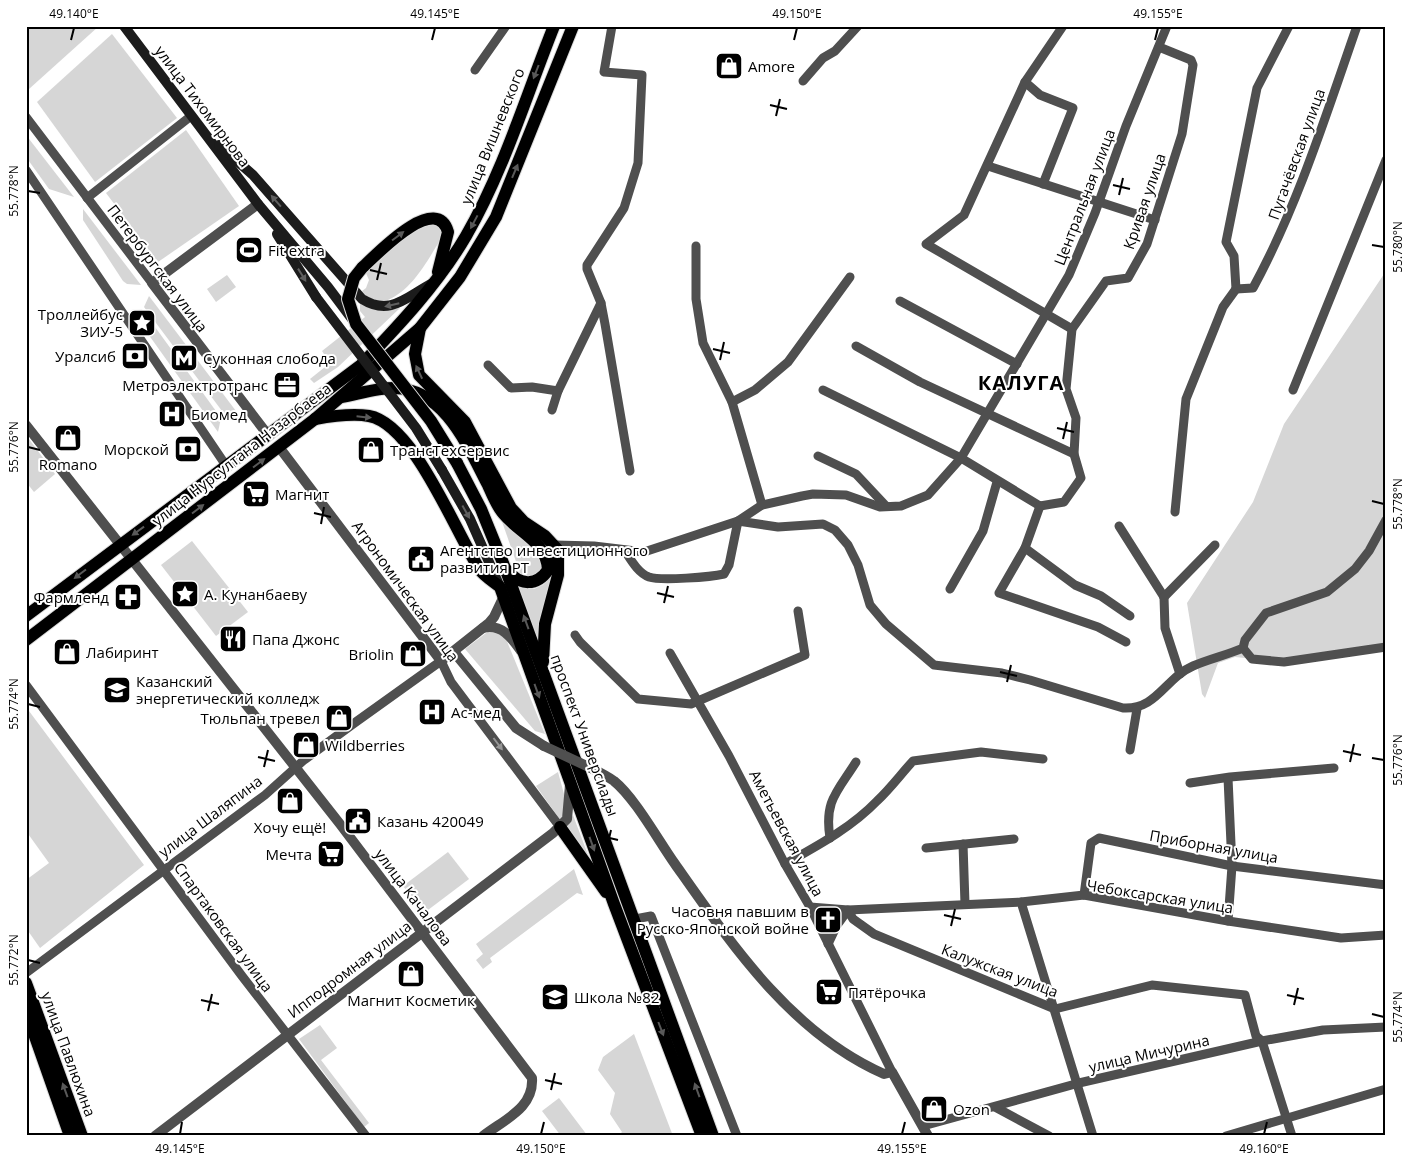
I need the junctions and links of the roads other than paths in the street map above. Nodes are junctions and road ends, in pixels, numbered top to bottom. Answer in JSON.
{"nodes":[{"id":1,"x":124,"y":26,"type":"edge"},
{"id":2,"x":506,"y":26,"type":"edge"},
{"id":3,"x":554,"y":26,"type":"edge"},
{"id":4,"x":573,"y":26,"type":"edge"},
{"id":5,"x":612,"y":26,"type":"edge"},
{"id":6,"x":858,"y":26,"type":"edge"},
{"id":7,"x":1063,"y":26,"type":"edge"},
{"id":8,"x":1167,"y":26,"type":"edge"},
{"id":9,"x":1289,"y":26,"type":"edge"},
{"id":10,"x":1357,"y":26,"type":"edge"},
{"id":11,"x":1159,"y":47,"type":"junction"},
{"id":12,"x":476,"y":70,"type":"dead end"},
{"id":13,"x":803,"y":81,"type":"dead end"},
{"id":14,"x":1025,"y":82,"type":"junction"},
{"id":15,"x":191,"y":116,"type":"junction"},
{"id":16,"x":26,"y":117,"type":"edge"},
{"id":17,"x":204,"y":133,"type":"junction"},
{"id":18,"x":1386,"y":160,"type":"edge"},
{"id":19,"x":988,"y":166,"type":"junction"},
{"id":20,"x":26,"y":170,"type":"edge"},
{"id":21,"x":1043,"y":184,"type":"junction"},
{"id":22,"x":86,"y":198,"type":"junction"},
{"id":23,"x":1099,"y":202,"type":"junction"},
{"id":24,"x":258,"y":204,"type":"junction"},
{"id":25,"x":1155,"y":220,"type":"junction"},
{"id":26,"x":696,"y":246,"type":"dead end"},
{"id":27,"x":850,"y":277,"type":"dead end"},
{"id":28,"x":435,"y":281,"type":"junction"},
{"id":29,"x":152,"y":283,"type":"junction"},
{"id":30,"x":1236,"y":289,"type":"junction"},
{"id":31,"x":900,"y":301,"type":"dead end"},
{"id":32,"x":601,"y":303,"type":"junction"},
{"id":33,"x":1046,"y":314,"type":"junction"},
{"id":34,"x":356,"y":324,"type":"junction"},
{"id":35,"x":420,"y":328,"type":"junction"},
{"id":36,"x":1072,"y":329,"type":"junction"},
{"id":37,"x":856,"y":346,"type":"dead end"},
{"id":38,"x":1016,"y":364,"type":"junction"},
{"id":39,"x":488,"y":365,"type":"dead end"},
{"id":40,"x":823,"y":390,"type":"dead end"},
{"id":41,"x":1293,"y":390,"type":"dead end"},
{"id":42,"x":558,"y":391,"type":"junction"},
{"id":43,"x":341,"y":397,"type":"junction"},
{"id":44,"x":732,"y":402,"type":"junction"},
{"id":45,"x":552,"y":410,"type":"dead end"},
{"id":46,"x":988,"y":413,"type":"junction"},
{"id":47,"x":316,"y":418,"type":"junction"},
{"id":48,"x":26,"y":425,"type":"edge"},
{"id":49,"x":268,"y":436,"type":"junction"},
{"id":50,"x":280,"y":447,"type":"junction"},
{"id":51,"x":1074,"y":454,"type":"junction"},
{"id":52,"x":818,"y":456,"type":"dead end"},
{"id":53,"x":961,"y":458,"type":"junction"},
{"id":54,"x":227,"y":467,"type":"junction"},
{"id":55,"x":630,"y":471,"type":"dead end"},
{"id":56,"x":997,"y":482,"type":"junction"},
{"id":57,"x":762,"y":505,"type":"junction"},
{"id":58,"x":886,"y":506,"type":"junction"},
{"id":59,"x":1040,"y":506,"type":"junction"},
{"id":60,"x":1175,"y":512,"type":"dead end"},
{"id":61,"x":1386,"y":520,"type":"edge"},
{"id":62,"x":738,"y":521,"type":"junction"},
{"id":63,"x":1119,"y":526,"type":"dead end"},
{"id":64,"x":119,"y":544,"type":"junction"},
{"id":65,"x":555,"y":545,"type":"junction"},
{"id":66,"x":1215,"y":545,"type":"dead end"},
{"id":67,"x":1025,"y":548,"type":"junction"},
{"id":68,"x":625,"y":551,"type":"junction"},
{"id":69,"x":132,"y":560,"type":"junction"},
{"id":70,"x":506,"y":568,"type":"junction"},
{"id":71,"x":950,"y":589,"type":"dead end"},
{"id":72,"x":502,"y":591,"type":"junction"},
{"id":73,"x":1164,"y":597,"type":"junction"},
{"id":74,"x":798,"y":610,"type":"dead end"},
{"id":75,"x":26,"y":616,"type":"edge"},
{"id":76,"x":1130,"y":616,"type":"dead end"},
{"id":77,"x":482,"y":628,"type":"junction"},
{"id":78,"x":575,"y":635,"type":"dead end"},
{"id":79,"x":26,"y":640,"type":"edge"},
{"id":80,"x":1126,"y":642,"type":"dead end"},
{"id":81,"x":1386,"y":647,"type":"edge"},
{"id":82,"x":1243,"y":648,"type":"junction"},
{"id":83,"x":454,"y":652,"type":"junction"},
{"id":84,"x":670,"y":653,"type":"dead end"},
{"id":85,"x":525,"y":657,"type":"junction"},
{"id":86,"x":441,"y":661,"type":"junction"},
{"id":87,"x":543,"y":668,"type":"junction"},
{"id":88,"x":1180,"y":674,"type":"junction"},
{"id":89,"x":26,"y":684,"type":"edge"},
{"id":90,"x":696,"y":701,"type":"junction"},
{"id":91,"x":1137,"y":709,"type":"junction"},
{"id":92,"x":1130,"y":750,"type":"dead end"},
{"id":93,"x":1043,"y":759,"type":"dead end"},
{"id":94,"x":856,"y":762,"type":"dead end"},
{"id":95,"x":296,"y":768,"type":"junction"},
{"id":96,"x":1334,"y":768,"type":"dead end"},
{"id":97,"x":1228,"y":778,"type":"junction"},
{"id":98,"x":1190,"y":783,"type":"dead end"},
{"id":99,"x":570,"y":785,"type":"junction"},
{"id":100,"x":560,"y":826,"type":"junction"},
{"id":101,"x":830,"y":838,"type":"junction"},
{"id":102,"x":1014,"y":839,"type":"dead end"},
{"id":103,"x":963,"y":844,"type":"junction"},
{"id":104,"x":926,"y":848,"type":"dead end"},
{"id":105,"x":785,"y":864,"type":"junction"},
{"id":106,"x":1232,"y":866,"type":"junction"},
{"id":107,"x":165,"y":869,"type":"junction"},
{"id":108,"x":1386,"y":885,"type":"edge"},
{"id":109,"x":1084,"y":895,"type":"junction"},
{"id":110,"x":1022,"y":902,"type":"junction"},
{"id":111,"x":614,"y":904,"type":"junction"},
{"id":112,"x":965,"y":904,"type":"junction"},
{"id":113,"x":810,"y":907,"type":"junction"},
{"id":114,"x":848,"y":910,"type":"junction"},
{"id":115,"x":635,"y":919,"type":"junction"},
{"id":116,"x":1228,"y":921,"type":"junction"},
{"id":117,"x":422,"y":932,"type":"junction"},
{"id":118,"x":1386,"y":935,"type":"edge"},
{"id":119,"x":828,"y":944,"type":"junction"},
{"id":120,"x":26,"y":973,"type":"edge"},
{"id":121,"x":26,"y":983,"type":"edge"},
{"id":122,"x":1055,"y":1009,"type":"junction"},
{"id":123,"x":26,"y":1011,"type":"edge"},
{"id":124,"x":1386,"y":1027,"type":"edge"},
{"id":125,"x":288,"y":1035,"type":"junction"},
{"id":126,"x":1262,"y":1041,"type":"junction"},
{"id":127,"x":892,"y":1072,"type":"junction"},
{"id":128,"x":1079,"y":1083,"type":"junction"},
{"id":129,"x":1386,"y":1089,"type":"edge"},
{"id":130,"x":995,"y":1107,"type":"junction"},
{"id":131,"x":1287,"y":1118,"type":"junction"},
{"id":132,"x":923,"y":1126,"type":"junction"},
{"id":133,"x":701,"y":1134,"type":"edge"},
{"id":134,"x":70,"y":1136,"type":"edge"},
{"id":135,"x":82,"y":1136,"type":"edge"},
{"id":136,"x":155,"y":1136,"type":"edge"},
{"id":137,"x":366,"y":1136,"type":"edge"},
{"id":138,"x":482,"y":1136,"type":"edge"},
{"id":139,"x":713,"y":1136,"type":"edge"},
{"id":140,"x":737,"y":1136,"type":"edge"},
{"id":141,"x":928,"y":1136,"type":"edge"},
{"id":142,"x":1048,"y":1136,"type":"edge"},
{"id":143,"x":1093,"y":1136,"type":"edge"},
{"id":144,"x":1226,"y":1136,"type":"edge"},
{"id":145,"x":1292,"y":1136,"type":"edge"}],
"edges":[{"from":1,"to":15,"type":"main road","name":"улица Тихомирнова"},
{"from":2,"to":12,"type":"street"},
{"from":3,"to":28,"type":"main road","name":"улица Вишневского","one_way":true},
{"from":35,"to":4,"type":"main road","name":"улица Нурсултана Назарбаева","one_way":true},
{"from":5,"to":32,"type":"street"},
{"from":6,"to":13,"type":"street"},
{"from":7,"to":14,"type":"street"},
{"from":8,"to":11,"type":"street","name":"Центральная улица"},
{"from":9,"to":30,"type":"street"},
{"from":10,"to":30,"type":"street","name":"Пугачёвская улица"},
{"from":11,"to":23,"type":"street","name":"Центральная улица"},
{"from":11,"to":25,"type":"street","name":"Кривая улица"},
{"from":14,"to":19,"type":"street"},
{"from":14,"to":21,"type":"street"},
{"from":15,"to":17,"type":"main road","name":"улица Тихомирнова"},
{"from":15,"to":22,"type":"street"},
{"from":16,"to":22,"type":"street","name":"Петербургская улица"},
{"from":17,"to":24,"type":"main road","name":"улица Тихомирнова"},
{"from":28,"to":17,"type":"main road","one_way":true},
{"from":18,"to":41,"type":"street"},
{"from":19,"to":21,"type":"street"},
{"from":19,"to":33,"type":"street"},
{"from":20,"to":54,"type":"street"},
{"from":21,"to":23,"type":"street"},
{"from":22,"to":29,"type":"street","name":"Петербургская улица"},
{"from":23,"to":25,"type":"street"},
{"from":23,"to":33,"type":"street","name":"Центральная улица"},
{"from":24,"to":29,"type":"street"},
{"from":24,"to":34,"type":"main road"},
{"from":24,"to":72,"type":"main road","one_way":true,"bridge":true},
{"from":25,"to":36,"type":"street","name":"Кривая улица"},
{"from":26,"to":44,"type":"street"},
{"from":27,"to":44,"type":"street"},
{"from":34,"to":28,"type":"main road","one_way":true,"bridge":true},
{"from":28,"to":49,"type":"main road","name":"улица Нурсултана Назарбаева"},
{"from":29,"to":49,"type":"street","name":"Петербургская улица"},
{"from":30,"to":60,"type":"street"},
{"from":31,"to":38,"type":"street"},
{"from":32,"to":42,"type":"street"},
{"from":32,"to":55,"type":"street"},
{"from":33,"to":36,"type":"street"},
{"from":33,"to":38,"type":"street","name":"Центральная улица"},
{"from":34,"to":70,"type":"main road","name":"проспект Универсиады","bridge":true},
{"from":35,"to":43,"type":"main road","name":"улица Нурсултана Назарбаева"},
{"from":65,"to":35,"type":"main road","one_way":true},
{"from":36,"to":51,"type":"street","name":"Кривая улица"},
{"from":37,"to":46,"type":"street"},
{"from":38,"to":46,"type":"street","name":"Центральная улица"},
{"from":39,"to":42,"type":"street"},
{"from":40,"to":53,"type":"street"},
{"from":42,"to":45,"type":"street"},
{"from":43,"to":47,"type":"main road","name":"улица Нурсултана Назарбаева"},
{"from":43,"to":70,"type":"main road"},
{"from":44,"to":57,"type":"street"},
{"from":46,"to":51,"type":"street"},
{"from":46,"to":53,"type":"street","name":"Центральная улица"},
{"from":47,"to":50,"type":"main road","name":"улица Нурсултана Назарбаева"},
{"from":47,"to":72,"type":"main road","one_way":true},
{"from":48,"to":64,"type":"street","name":"улица Качалова"},
{"from":49,"to":54,"type":"main road","name":"улица Нурсултана Назарбаева"},
{"from":69,"to":50,"type":"main road","name":"улица Нурсултана Назарбаева","one_way":true},
{"from":50,"to":86,"type":"street","name":"Агрономическая улица"},
{"from":51,"to":59,"type":"street","name":"Кривая улица"},
{"from":52,"to":58,"type":"street"},
{"from":53,"to":56,"type":"street"},
{"from":53,"to":58,"type":"street","name":"Центральная улица"},
{"from":54,"to":64,"type":"main road","name":"улица Нурсултана Назарбаева","one_way":true},
{"from":56,"to":59,"type":"street"},
{"from":56,"to":71,"type":"street"},
{"from":57,"to":58,"type":"street","name":"Центральная улица"},
{"from":57,"to":62,"type":"street","name":"Центральная улица"},
{"from":59,"to":67,"type":"street"},
{"from":61,"to":82,"type":"street"},
{"from":62,"to":68,"type":"street","name":"Центральная улица"},
{"from":62,"to":68,"type":"street"},
{"from":62,"to":91,"type":"street"},
{"from":63,"to":73,"type":"street"},
{"from":64,"to":69,"type":"street","name":"улица Качалова"},
{"from":64,"to":75,"type":"main road","name":"улица Нурсултана Назарбаева","one_way":true},
{"from":65,"to":68,"type":"street","name":"Центральная улица"},
{"from":65,"to":87,"type":"main road"},
{"from":66,"to":73,"type":"street"},
{"from":67,"to":76,"type":"street"},
{"from":67,"to":80,"type":"street"},
{"from":69,"to":79,"type":"main road","name":"улица Нурсултана Назарбаева"},
{"from":69,"to":95,"type":"street","name":"улица Качалова"},
{"from":87,"to":70,"type":"main road","name":"проспект Универсиады","one_way":true},
{"from":72,"to":77,"type":"street","name":"улица Шаляпина"},
{"from":72,"to":85,"type":"main road","name":"проспект Универсиады"},
{"from":73,"to":88,"type":"street"},
{"from":74,"to":90,"type":"street"},
{"from":77,"to":83,"type":"street","name":"улица Шаляпина"},
{"from":77,"to":85,"type":"street"},
{"from":78,"to":90,"type":"street"},
{"from":81,"to":82,"type":"street"},
{"from":82,"to":88,"type":"street"},
{"from":83,"to":86,"type":"street","name":"улица Шаляпина"},
{"from":83,"to":127,"type":"street","bridge":true},
{"from":84,"to":90,"type":"street","name":"Аметьевская улица"},
{"from":85,"to":99,"type":"main road","name":"проспект Универсиады","one_way":true},
{"from":86,"to":95,"type":"street","name":"улица Шаляпина"},
{"from":86,"to":100,"type":"street","name":"Агрономическая улица","one_way":true},
{"from":87,"to":115,"type":"main road","name":"проспект Универсиады"},
{"from":88,"to":91,"type":"street"},
{"from":89,"to":107,"type":"street","name":"Спартаковская улица"},
{"from":90,"to":105,"type":"street","name":"Аметьевская улица"},
{"from":91,"to":92,"type":"street"},
{"from":93,"to":101,"type":"street"},
{"from":94,"to":101,"type":"street"},
{"from":95,"to":107,"type":"street","name":"улица Шаляпина"},
{"from":95,"to":117,"type":"street","name":"улица Качалова"},
{"from":96,"to":97,"type":"street"},
{"from":97,"to":98,"type":"street"},
{"from":97,"to":106,"type":"street"},
{"from":99,"to":100,"type":"street"},
{"from":99,"to":111,"type":"main road","name":"проспект Универсиады","one_way":true},
{"from":100,"to":111,"type":"main road"},
{"from":100,"to":117,"type":"street","name":"Ипподромная улица"},
{"from":101,"to":105,"type":"street"},
{"from":102,"to":103,"type":"street"},
{"from":103,"to":104,"type":"street"},
{"from":103,"to":112,"type":"street"},
{"from":105,"to":113,"type":"street","name":"Аметьевская улица"},
{"from":106,"to":108,"type":"street","name":"Приборная улица"},
{"from":106,"to":109,"type":"street","name":"Приборная улица"},
{"from":106,"to":116,"type":"street"},
{"from":107,"to":120,"type":"street","name":"улица Шаляпина"},
{"from":107,"to":125,"type":"street","name":"Спартаковская улица"},
{"from":109,"to":110,"type":"street","name":"Чебоксарская улица"},
{"from":109,"to":116,"type":"street","name":"Чебоксарская улица"},
{"from":110,"to":112,"type":"street","name":"Чебоксарская улица"},
{"from":110,"to":122,"type":"street"},
{"from":111,"to":133,"type":"main road","name":"проспект Универсиады","one_way":true},
{"from":112,"to":114,"type":"street","name":"Чебоксарская улица"},
{"from":113,"to":114,"type":"street","name":"Чебоксарская улица"},
{"from":113,"to":119,"type":"street","name":"Аметьевская улица"},
{"from":114,"to":119,"type":"street"},
{"from":114,"to":122,"type":"street","name":"Калужская улица"},
{"from":139,"to":115,"type":"main road","name":"проспект Универсиады","one_way":true},
{"from":115,"to":140,"type":"street"},
{"from":116,"to":118,"type":"street","name":"Чебоксарская улица"},
{"from":117,"to":125,"type":"street","name":"Ипподромная улица"},
{"from":117,"to":138,"type":"street","name":"улица Качалова"},
{"from":119,"to":127,"type":"street","name":"Аметьевская улица"},
{"from":135,"to":121,"type":"main road","name":"улица Павлюхина","one_way":true},
{"from":122,"to":126,"type":"street","name":"Калужская улица"},
{"from":122,"to":128,"type":"street"},
{"from":123,"to":134,"type":"main road","name":"улица Павлюхина"},
{"from":124,"to":126,"type":"street","name":"улица Мичурина"},
{"from":125,"to":136,"type":"street","name":"Ипподромная улица"},
{"from":125,"to":137,"type":"street","name":"Спартаковская улица"},
{"from":126,"to":128,"type":"street","name":"улица Мичурина"},
{"from":126,"to":131,"type":"street","name":"Калужская улица"},
{"from":127,"to":132,"type":"street","name":"Аметьевская улица"},
{"from":128,"to":130,"type":"street","name":"улица Мичурина"},
{"from":128,"to":143,"type":"street"},
{"from":129,"to":131,"type":"street"},
{"from":130,"to":132,"type":"street","name":"улица Мичурина"},
{"from":130,"to":142,"type":"street"},
{"from":131,"to":144,"type":"street"},
{"from":131,"to":145,"type":"street","name":"Калужская улица"},
{"from":132,"to":141,"type":"street","name":"Аметьевская улица"}]}
